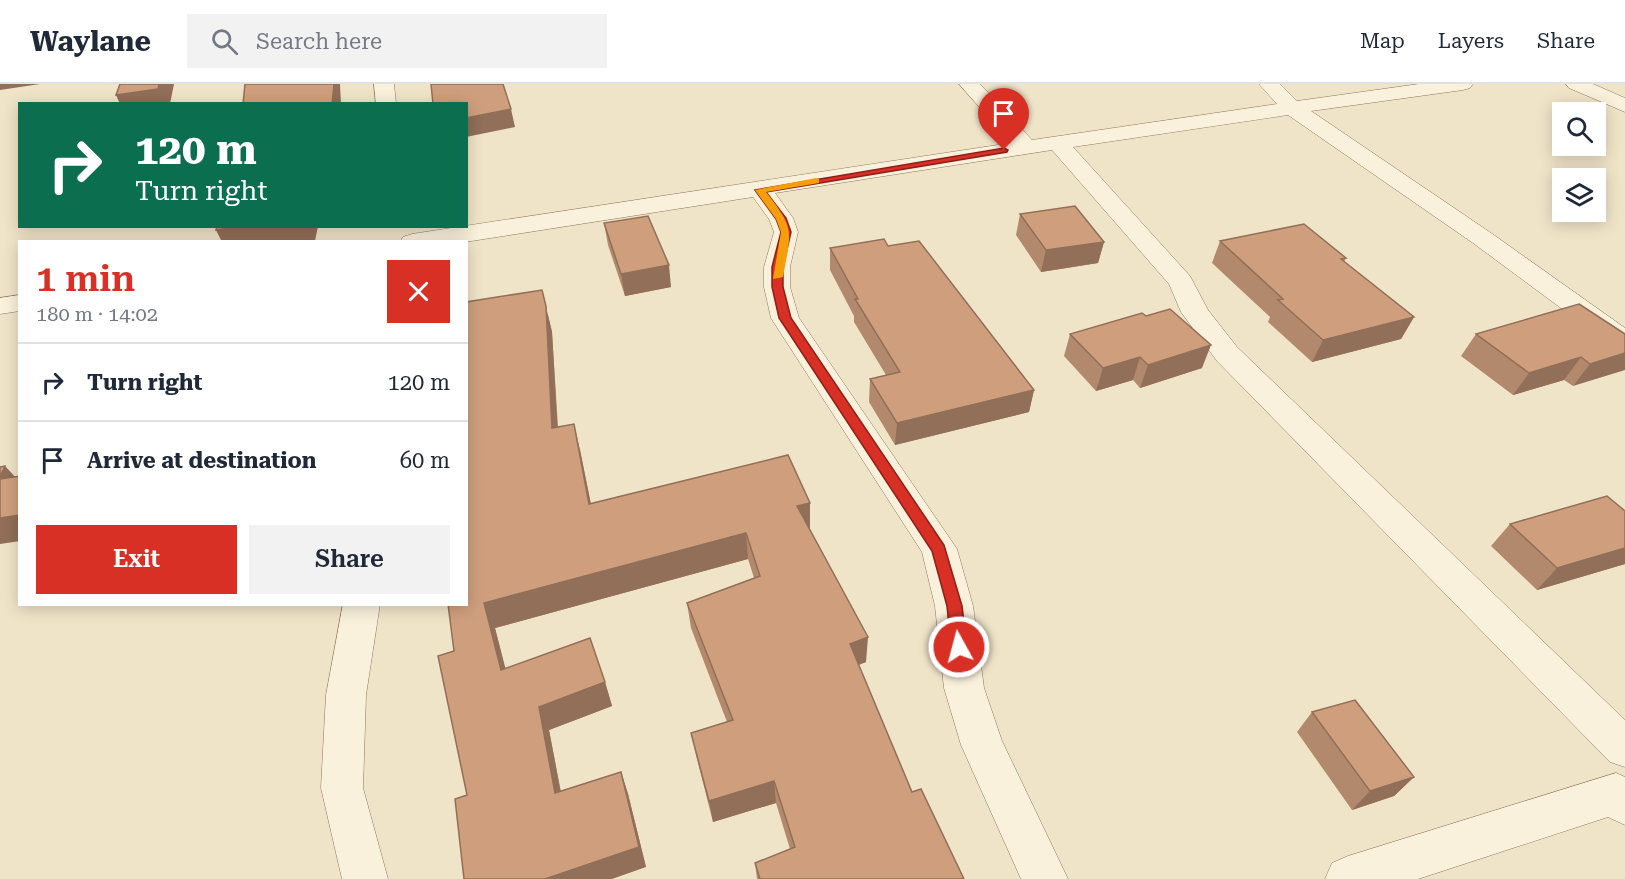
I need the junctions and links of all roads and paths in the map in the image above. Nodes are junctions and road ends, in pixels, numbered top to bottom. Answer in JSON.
{"nodes":[{"id":1,"x":384,"y":84,"type":"edge"},
{"id":2,"x":969,"y":84,"type":"edge"},
{"id":3,"x":1269,"y":84,"type":"edge"},
{"id":4,"x":1463,"y":84,"type":"edge"},
{"id":5,"x":1576,"y":84,"type":"edge"},
{"id":6,"x":386,"y":102,"type":"edge"},
{"id":7,"x":1625,"y":106,"type":"edge"},
{"id":8,"x":1291,"y":107,"type":"junction"},
{"id":9,"x":1058,"y":143,"type":"junction"},
{"id":10,"x":1026,"y":147,"type":"junction"},
{"id":11,"x":760,"y":190,"type":"junction"},
{"id":12,"x":425,"y":240,"type":"edge"},
{"id":13,"x":18,"y":303,"type":"edge"},
{"id":14,"x":0,"y":306,"type":"edge"},
{"id":15,"x":1625,"y":342,"type":"edge"},
{"id":16,"x":362,"y":606,"type":"edge"},
{"id":17,"x":1625,"y":748,"type":"edge"},
{"id":18,"x":1622,"y":797,"type":"edge"},
{"id":19,"x":364,"y":879,"type":"edge"},
{"id":20,"x":1045,"y":879,"type":"edge"},
{"id":21,"x":1348,"y":879,"type":"edge"}],
"edges":[{"from":1,"to":6,"type":"street"},
{"from":2,"to":10,"type":"street"},
{"from":3,"to":8,"type":"street"},
{"from":4,"to":8,"type":"street"},
{"from":5,"to":7,"type":"street"},
{"from":8,"to":9,"type":"street"},
{"from":8,"to":15,"type":"street"},
{"from":9,"to":10,"type":"street"},
{"from":9,"to":17,"type":"street"},
{"from":10,"to":11,"type":"street"},
{"from":11,"to":12,"type":"street"},
{"from":11,"to":20,"type":"street"},
{"from":13,"to":14,"type":"street"},
{"from":16,"to":19,"type":"street"},
{"from":18,"to":21,"type":"street"}]}
